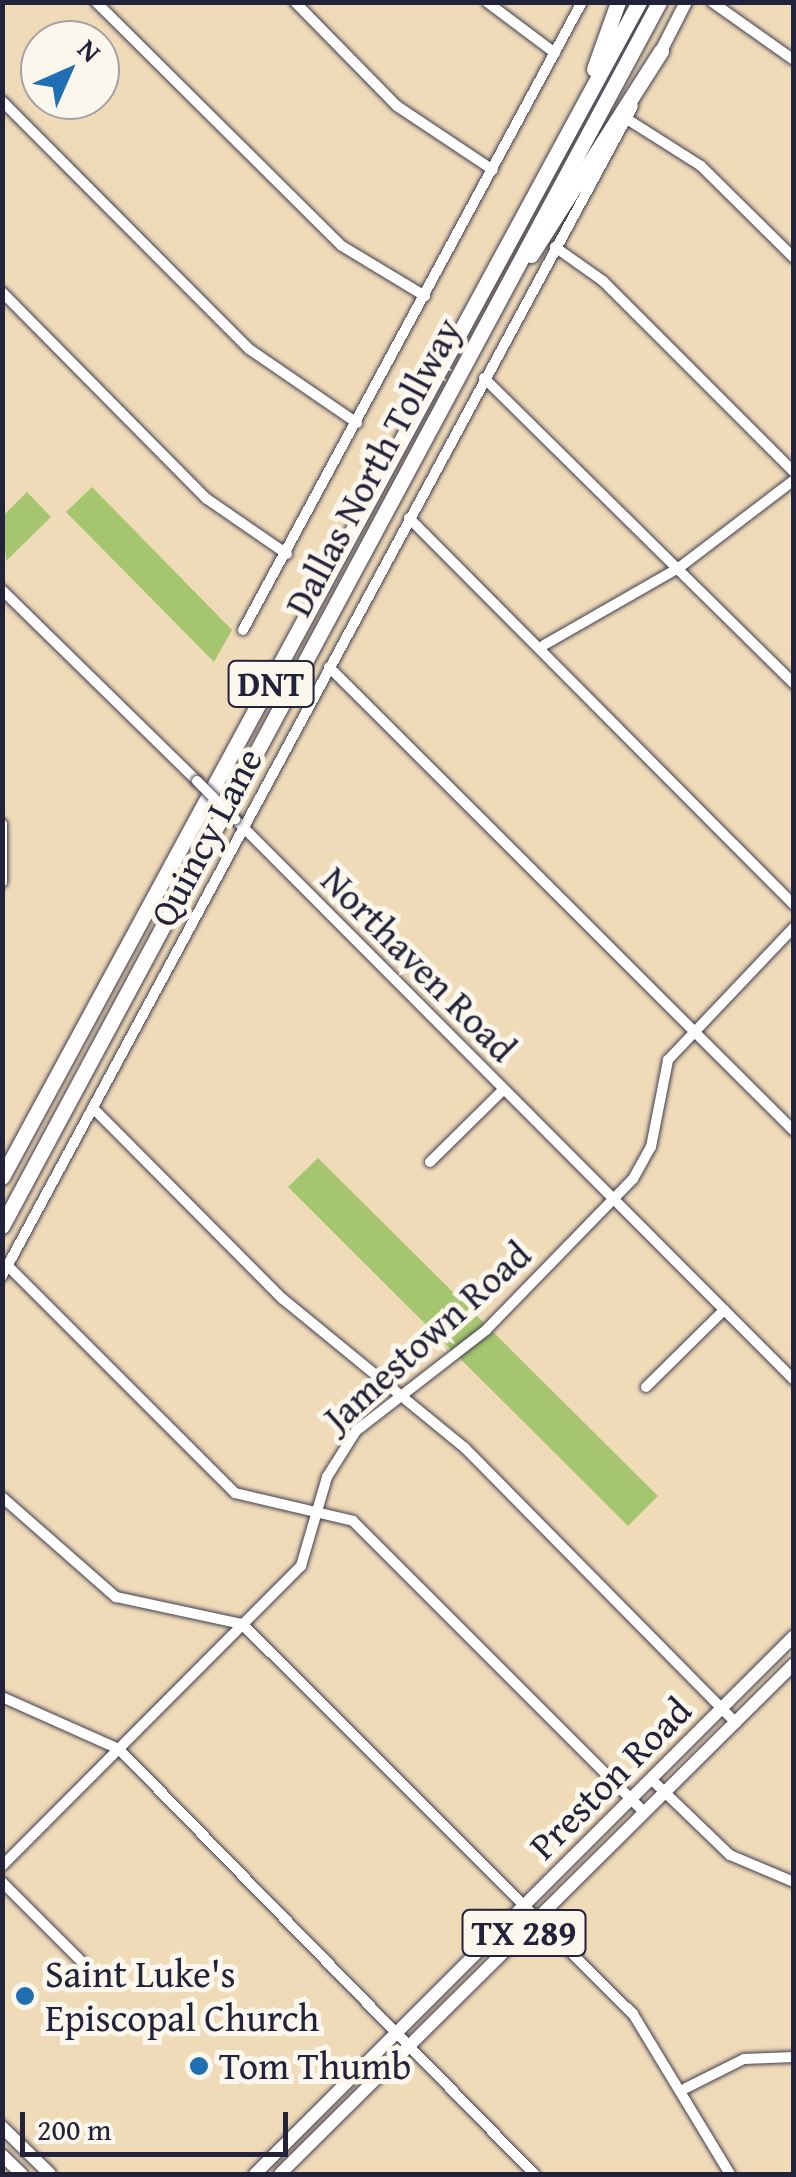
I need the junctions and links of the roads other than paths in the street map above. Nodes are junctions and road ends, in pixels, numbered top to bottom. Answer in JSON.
{"nodes":[{"id":1,"x":96,"y":2,"type":"edge"},
{"id":2,"x":295,"y":2,"type":"edge"},
{"id":3,"x":488,"y":2,"type":"edge"},
{"id":4,"x":582,"y":2,"type":"edge"},
{"id":5,"x":618,"y":2,"type":"edge"},
{"id":6,"x":639,"y":2,"type":"edge"},
{"id":7,"x":659,"y":2,"type":"edge"},
{"id":8,"x":686,"y":2,"type":"edge"},
{"id":9,"x":712,"y":2,"type":"edge"},
{"id":10,"x":660,"y":50,"type":"junction"},
{"id":11,"x":555,"y":53,"type":"junction"},
{"id":12,"x":794,"y":60,"type":"edge"},
{"id":13,"x":2,"y":101,"type":"edge"},
{"id":14,"x":577,"y":118,"type":"junction"},
{"id":15,"x":627,"y":119,"type":"junction"},
{"id":16,"x":493,"y":170,"type":"junction"},
{"id":17,"x":555,"y":247,"type":"junction"},
{"id":18,"x":794,"y":258,"type":"edge"},
{"id":19,"x":514,"y":273,"type":"junction"},
{"id":20,"x":2,"y":292,"type":"edge"},
{"id":21,"x":425,"y":296,"type":"junction"},
{"id":22,"x":484,"y":378,"type":"junction"},
{"id":23,"x":357,"y":423,"type":"junction"},
{"id":24,"x":794,"y":472,"type":"edge"},
{"id":25,"x":794,"y":480,"type":"edge"},
{"id":26,"x":410,"y":518,"type":"junction"},
{"id":27,"x":286,"y":554,"type":"junction"},
{"id":28,"x":680,"y":567,"type":"junction"},
{"id":29,"x":2,"y":590,"type":"edge"},
{"id":30,"x":243,"y":630,"type":"dead end"},
{"id":31,"x":544,"y":644,"type":"junction"},
{"id":32,"x":329,"y":667,"type":"junction"},
{"id":33,"x":794,"y":684,"type":"edge"},
{"id":34,"x":2,"y":824,"type":"edge"},
{"id":35,"x":245,"y":829,"type":"junction"},
{"id":36,"x":2,"y":882,"type":"edge"},
{"id":37,"x":794,"y":904,"type":"edge"},
{"id":38,"x":794,"y":927,"type":"edge"},
{"id":39,"x":692,"y":1030,"type":"junction"},
{"id":40,"x":503,"y":1090,"type":"junction"},
{"id":41,"x":93,"y":1108,"type":"junction"},
{"id":42,"x":794,"y":1130,"type":"edge"},
{"id":43,"x":430,"y":1162,"type":"dead end"},
{"id":44,"x":2,"y":1177,"type":"edge"},
{"id":45,"x":614,"y":1200,"type":"junction"},
{"id":46,"x":2,"y":1226,"type":"edge"},
{"id":47,"x":5,"y":1271,"type":"edge"},
{"id":48,"x":724,"y":1310,"type":"junction"},
{"id":49,"x":794,"y":1380,"type":"edge"},
{"id":50,"x":646,"y":1387,"type":"dead end"},
{"id":51,"x":399,"y":1396,"type":"junction"},
{"id":52,"x":2,"y":1497,"type":"edge"},
{"id":53,"x":320,"y":1513,"type":"junction"},
{"id":54,"x":242,"y":1624,"type":"junction"},
{"id":55,"x":792,"y":1640,"type":"edge"},
{"id":56,"x":794,"y":1664,"type":"edge"},
{"id":57,"x":2,"y":1698,"type":"edge"},
{"id":58,"x":721,"y":1708,"type":"junction"},
{"id":59,"x":736,"y":1723,"type":"junction"},
{"id":60,"x":120,"y":1749,"type":"junction"},
{"id":61,"x":651,"y":1779,"type":"junction"},
{"id":62,"x":664,"y":1792,"type":"junction"},
{"id":63,"x":631,"y":1798,"type":"junction"},
{"id":64,"x":644,"y":1812,"type":"junction"},
{"id":65,"x":2,"y":1866,"type":"edge"},
{"id":66,"x":2,"y":1882,"type":"edge"},
{"id":67,"x":794,"y":1882,"type":"edge"},
{"id":68,"x":524,"y":1907,"type":"junction"},
{"id":69,"x":537,"y":1920,"type":"junction"},
{"id":70,"x":85,"y":1964,"type":"dead end"},
{"id":71,"x":396,"y":2032,"type":"junction"},
{"id":72,"x":410,"y":2046,"type":"junction"},
{"id":73,"x":794,"y":2057,"type":"edge"},
{"id":74,"x":686,"y":2088,"type":"junction"},
{"id":75,"x":331,"y":2097,"type":"junction"},
{"id":76,"x":344,"y":2111,"type":"junction"},
{"id":77,"x":2,"y":2127,"type":"edge"},
{"id":78,"x":25,"y":2149,"type":"junction"},
{"id":79,"x":276,"y":2153,"type":"junction"},
{"id":80,"x":7,"y":2159,"type":"edge"},
{"id":81,"x":290,"y":2164,"type":"junction"},
{"id":82,"x":22,"y":2174,"type":"edge"},
{"id":83,"x":50,"y":2174,"type":"edge"},
{"id":84,"x":255,"y":2174,"type":"edge"},
{"id":85,"x":280,"y":2174,"type":"edge"},
{"id":86,"x":534,"y":2174,"type":"edge"},
{"id":87,"x":730,"y":2174,"type":"edge"}],
"edges":[{"from":1,"to":21,"type":"street"},
{"from":2,"to":16,"type":"street"},
{"from":3,"to":11,"type":"street"},
{"from":4,"to":11,"type":"street"},
{"from":5,"to":14,"type":"highway"},
{"from":6,"to":14,"type":"highway","name":"Dallas North Tollway","number":"DNT"},
{"from":7,"to":19,"type":"highway","name":"Dallas North Tollway","number":"DNT"},
{"from":8,"to":10,"type":"main road","name":"Quincy Lane"},
{"from":9,"to":12,"type":"street"},
{"from":10,"to":15,"type":"street","name":"Quincy Lane"},
{"from":10,"to":19,"type":"highway"},
{"from":11,"to":16,"type":"street"},
{"from":13,"to":23,"type":"street"},
{"from":14,"to":44,"type":"highway","name":"Dallas North Tollway","number":"DNT"},
{"from":15,"to":17,"type":"street","name":"Quincy Lane"},
{"from":15,"to":18,"type":"street"},
{"from":16,"to":21,"type":"street"},
{"from":17,"to":22,"type":"street","name":"Quincy Lane"},
{"from":17,"to":24,"type":"street"},
{"from":19,"to":46,"type":"highway","name":"Dallas North Tollway","number":"DNT"},
{"from":20,"to":27,"type":"street"},
{"from":21,"to":23,"type":"street"},
{"from":22,"to":26,"type":"street","name":"Quincy Lane"},
{"from":22,"to":28,"type":"street"},
{"from":23,"to":27,"type":"street"},
{"from":25,"to":28,"type":"street"},
{"from":26,"to":31,"type":"street"},
{"from":26,"to":32,"type":"street","name":"Quincy Lane"},
{"from":27,"to":30,"type":"street"},
{"from":28,"to":31,"type":"street"},
{"from":28,"to":33,"type":"street"},
{"from":29,"to":35,"type":"street","name":"Northaven Road","bridge":true},
{"from":31,"to":37,"type":"street"},
{"from":32,"to":35,"type":"street","name":"Quincy Lane"},
{"from":32,"to":39,"type":"street"},
{"from":34,"to":36,"type":"street"},
{"from":35,"to":40,"type":"street","name":"Northaven Road"},
{"from":35,"to":41,"type":"street","name":"Quincy Lane"},
{"from":38,"to":39,"type":"street","name":"Jamestown Road"},
{"from":39,"to":42,"type":"street"},
{"from":39,"to":45,"type":"street","name":"Jamestown Road"},
{"from":40,"to":43,"type":"street"},
{"from":40,"to":45,"type":"street","name":"Northaven Road"},
{"from":41,"to":47,"type":"street","name":"Quincy Lane"},
{"from":41,"to":51,"type":"street"},
{"from":45,"to":48,"type":"street","name":"Northaven Road"},
{"from":45,"to":51,"type":"street","name":"Jamestown Road"},
{"from":47,"to":53,"type":"street"},
{"from":48,"to":49,"type":"street","name":"Northaven Road"},
{"from":48,"to":50,"type":"street"},
{"from":51,"to":53,"type":"street","name":"Jamestown Road"},
{"from":51,"to":58,"type":"street"},
{"from":52,"to":54,"type":"street"},
{"from":53,"to":54,"type":"street","name":"Jamestown Road"},
{"from":53,"to":63,"type":"street"},
{"from":54,"to":60,"type":"street","name":"Jamestown Road"},
{"from":54,"to":68,"type":"street"},
{"from":55,"to":58,"type":"main road","name":"Preston Road","number":"TX 289"},
{"from":56,"to":59,"type":"main road","name":"Preston Road","number":"TX 289"},
{"from":57,"to":60,"type":"street"},
{"from":58,"to":59,"type":"street"},
{"from":58,"to":61,"type":"main road","name":"Preston Road","number":"TX 289"},
{"from":59,"to":62,"type":"main road","name":"Preston Road","number":"TX 289"},
{"from":60,"to":65,"type":"street","name":"Jamestown Road"},
{"from":60,"to":71,"type":"street"},
{"from":61,"to":62,"type":"street"},
{"from":61,"to":63,"type":"main road","name":"Preston Road","number":"TX 289"},
{"from":62,"to":64,"type":"main road","name":"Preston Road","number":"TX 289"},
{"from":62,"to":67,"type":"street"},
{"from":63,"to":64,"type":"street"},
{"from":63,"to":68,"type":"main road","name":"Preston Road","number":"TX 289"},
{"from":64,"to":69,"type":"main road","name":"Preston Road","number":"TX 289"},
{"from":66,"to":70,"type":"street"},
{"from":68,"to":69,"type":"street"},
{"from":68,"to":71,"type":"main road","name":"Preston Road","number":"TX 289"},
{"from":69,"to":72,"type":"main road","name":"Preston Road","number":"TX 289"},
{"from":69,"to":74,"type":"street"},
{"from":71,"to":72,"type":"street"},
{"from":71,"to":75,"type":"main road","name":"Preston Road","number":"TX 289"},
{"from":72,"to":76,"type":"main road","name":"Preston Road","number":"TX 289"},
{"from":72,"to":86,"type":"street"},
{"from":73,"to":74,"type":"street"},
{"from":74,"to":87,"type":"street"},
{"from":75,"to":76,"type":"main road"},
{"from":75,"to":79,"type":"main road","name":"Preston Road","number":"TX 289"},
{"from":76,"to":81,"type":"main road","name":"Preston Road","number":"TX 289"},
{"from":77,"to":78,"type":"main road"},
{"from":78,"to":80,"type":"main road"},
{"from":78,"to":83,"type":"main road"},
{"from":79,"to":81,"type":"main road"},
{"from":79,"to":84,"type":"main road","name":"Preston Road","number":"TX 289"},
{"from":80,"to":82,"type":"main road"},
{"from":81,"to":85,"type":"main road","name":"Preston Road","number":"TX 289"}]}
